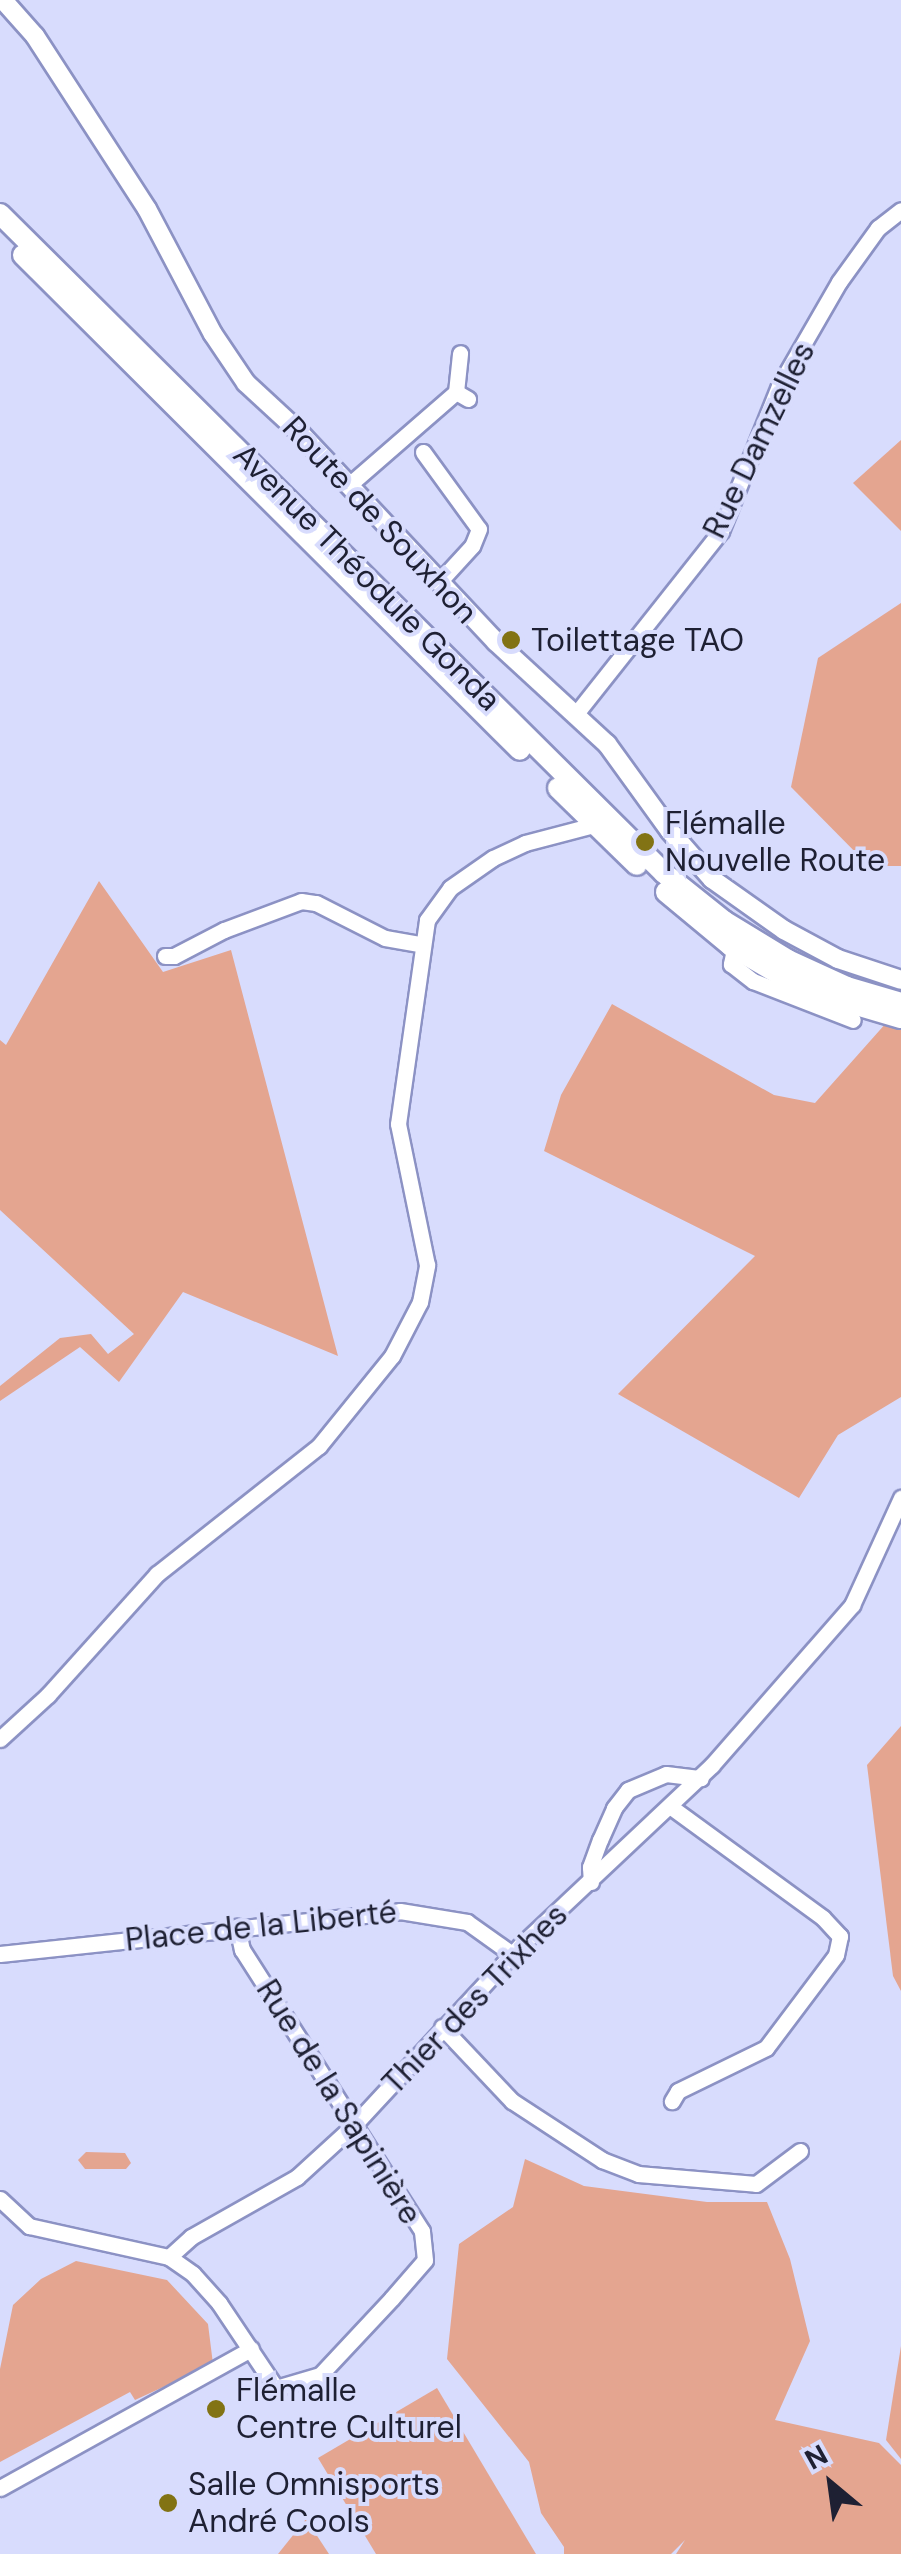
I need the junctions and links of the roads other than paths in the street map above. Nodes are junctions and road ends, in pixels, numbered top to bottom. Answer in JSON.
{"nodes":[{"id":1,"x":3,"y":0,"type":"edge"},
{"id":2,"x":901,"y":210,"type":"edge"},
{"id":3,"x":0,"y":214,"type":"edge"},
{"id":4,"x":0,"y":233,"type":"edge"},
{"id":5,"x":460,"y":353,"type":"dead end"},
{"id":6,"x":423,"y":452,"type":"dead end"},
{"id":7,"x":349,"y":485,"type":"junction"},
{"id":8,"x":439,"y":582,"type":"junction"},
{"id":9,"x":575,"y":715,"type":"junction"},
{"id":10,"x":600,"y":820,"type":"junction"},
{"id":11,"x":736,"y":939,"type":"junction"},
{"id":12,"x":420,"y":944,"type":"junction"},
{"id":13,"x":165,"y":956,"type":"dead end"},
{"id":14,"x":901,"y":980,"type":"edge"},
{"id":15,"x":901,"y":1002,"type":"edge"},
{"id":16,"x":901,"y":1018,"type":"edge"},
{"id":17,"x":853,"y":1020,"type":"dead end"},
{"id":18,"x":901,"y":1498,"type":"edge"},
{"id":19,"x":0,"y":1739,"type":"edge"},
{"id":20,"x":700,"y":1778,"type":"junction"},
{"id":21,"x":670,"y":1808,"type":"junction"},
{"id":22,"x":591,"y":1882,"type":"junction"},
{"id":23,"x":237,"y":1926,"type":"junction"},
{"id":24,"x":0,"y":1954,"type":"edge"},
{"id":25,"x":512,"y":1954,"type":"junction"},
{"id":26,"x":442,"y":2027,"type":"junction"},
{"id":27,"x":672,"y":2101,"type":"dead end"},
{"id":28,"x":356,"y":2124,"type":"junction"},
{"id":29,"x":800,"y":2150,"type":"dead end"},
{"id":30,"x":0,"y":2199,"type":"edge"},
{"id":31,"x":169,"y":2257,"type":"junction"},
{"id":32,"x":251,"y":2348,"type":"junction"},
{"id":33,"x":0,"y":2488,"type":"edge"}],
"edges":[{"from":1,"to":7,"type":"street","name":"Route de Souxhon"},
{"from":2,"to":9,"type":"street","name":"Rue Damzelles"},
{"from":3,"to":10,"type":"main road","name":"Avenue Théodule Gonda"},
{"from":4,"to":10,"type":"main road","name":"Avenue Théodule Gonda"},
{"from":5,"to":7,"type":"street"},
{"from":6,"to":8,"type":"street"},
{"from":7,"to":8,"type":"street","name":"Route de Souxhon"},
{"from":8,"to":9,"type":"street","name":"Route de Souxhon"},
{"from":9,"to":14,"type":"street","name":"Route de Souxhon"},
{"from":10,"to":11,"type":"main road","name":"Avenue Théodule Gonda"},
{"from":10,"to":12,"type":"street"},
{"from":11,"to":15,"type":"main road","name":"Avenue Théodule Gonda"},
{"from":11,"to":16,"type":"main road","name":"Avenue Théodule Gonda"},
{"from":11,"to":17,"type":"street","name":"Avenue Théodule Gonda"},
{"from":12,"to":13,"type":"street"},
{"from":12,"to":19,"type":"street"},
{"from":18,"to":20,"type":"street","name":"Thier des Trixhes"},
{"from":20,"to":21,"type":"street","name":"Thier des Trixhes"},
{"from":20,"to":22,"type":"street","name":"Thier des Trixhes"},
{"from":21,"to":22,"type":"street","name":"Thier des Trixhes"},
{"from":21,"to":27,"type":"street"},
{"from":22,"to":25,"type":"street","name":"Thier des Trixhes"},
{"from":23,"to":24,"type":"street","name":"Place de la Liberté"},
{"from":23,"to":25,"type":"street","name":"Place de la Liberté"},
{"from":23,"to":28,"type":"street","name":"Rue de la Sapinière"},
{"from":25,"to":26,"type":"street","name":"Thier des Trixhes"},
{"from":26,"to":28,"type":"street","name":"Thier des Trixhes"},
{"from":26,"to":29,"type":"street"},
{"from":28,"to":31,"type":"street","name":"Thier des Trixhes"},
{"from":28,"to":32,"type":"street","name":"Rue de la Sapinière"},
{"from":30,"to":31,"type":"street"},
{"from":31,"to":32,"type":"street"},
{"from":32,"to":33,"type":"street"}]}
